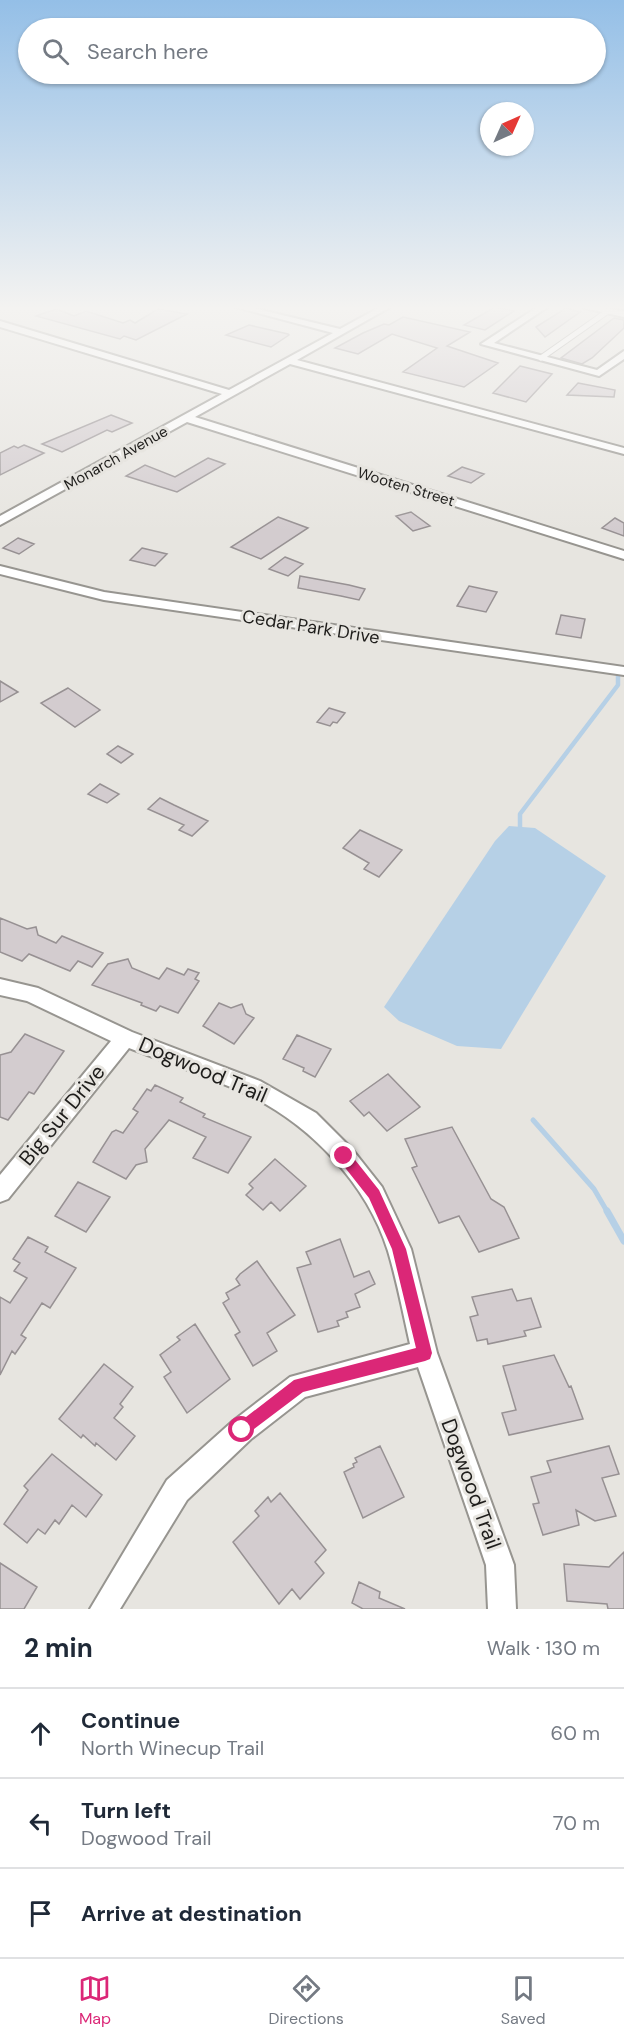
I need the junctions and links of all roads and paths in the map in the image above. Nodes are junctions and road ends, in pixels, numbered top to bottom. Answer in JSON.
{"nodes":[{"id":1,"x":189,"y":381,"type":"edge"},
{"id":2,"x":251,"y":381,"type":"edge"},
{"id":3,"x":364,"y":381,"type":"edge"},
{"id":4,"x":229,"y":393,"type":"junction"},
{"id":5,"x":189,"y":418,"type":"junction"},
{"id":6,"x":624,"y":451,"type":"edge"},
{"id":7,"x":0,"y":521,"type":"edge"},
{"id":8,"x":624,"y":555,"type":"edge"},
{"id":9,"x":0,"y":570,"type":"edge"},
{"id":10,"x":624,"y":671,"type":"edge"},
{"id":11,"x":0,"y":987,"type":"edge"},
{"id":12,"x":125,"y":1038,"type":"junction"},
{"id":13,"x":0,"y":1192,"type":"edge"},
{"id":14,"x":425,"y":1353,"type":"junction"},
{"id":15,"x":104,"y":1609,"type":"edge"},
{"id":16,"x":502,"y":1609,"type":"edge"}],
"edges":[{"from":1,"to":4,"type":"street"},
{"from":2,"to":4,"type":"street","name":"Monarch Avenue"},
{"from":3,"to":6,"type":"street"},
{"from":4,"to":5,"type":"street","name":"Monarch Avenue"},
{"from":5,"to":7,"type":"street","name":"Monarch Avenue"},
{"from":5,"to":8,"type":"street","name":"Wooten Street"},
{"from":9,"to":10,"type":"street","name":"Cedar Park Drive"},
{"from":11,"to":12,"type":"street","name":"Dogwood Trail"},
{"from":12,"to":13,"type":"street","name":"Big Sur Drive"},
{"from":12,"to":14,"type":"street","name":"Dogwood Trail"},
{"from":14,"to":15,"type":"street"},
{"from":14,"to":16,"type":"street","name":"Dogwood Trail"}]}
